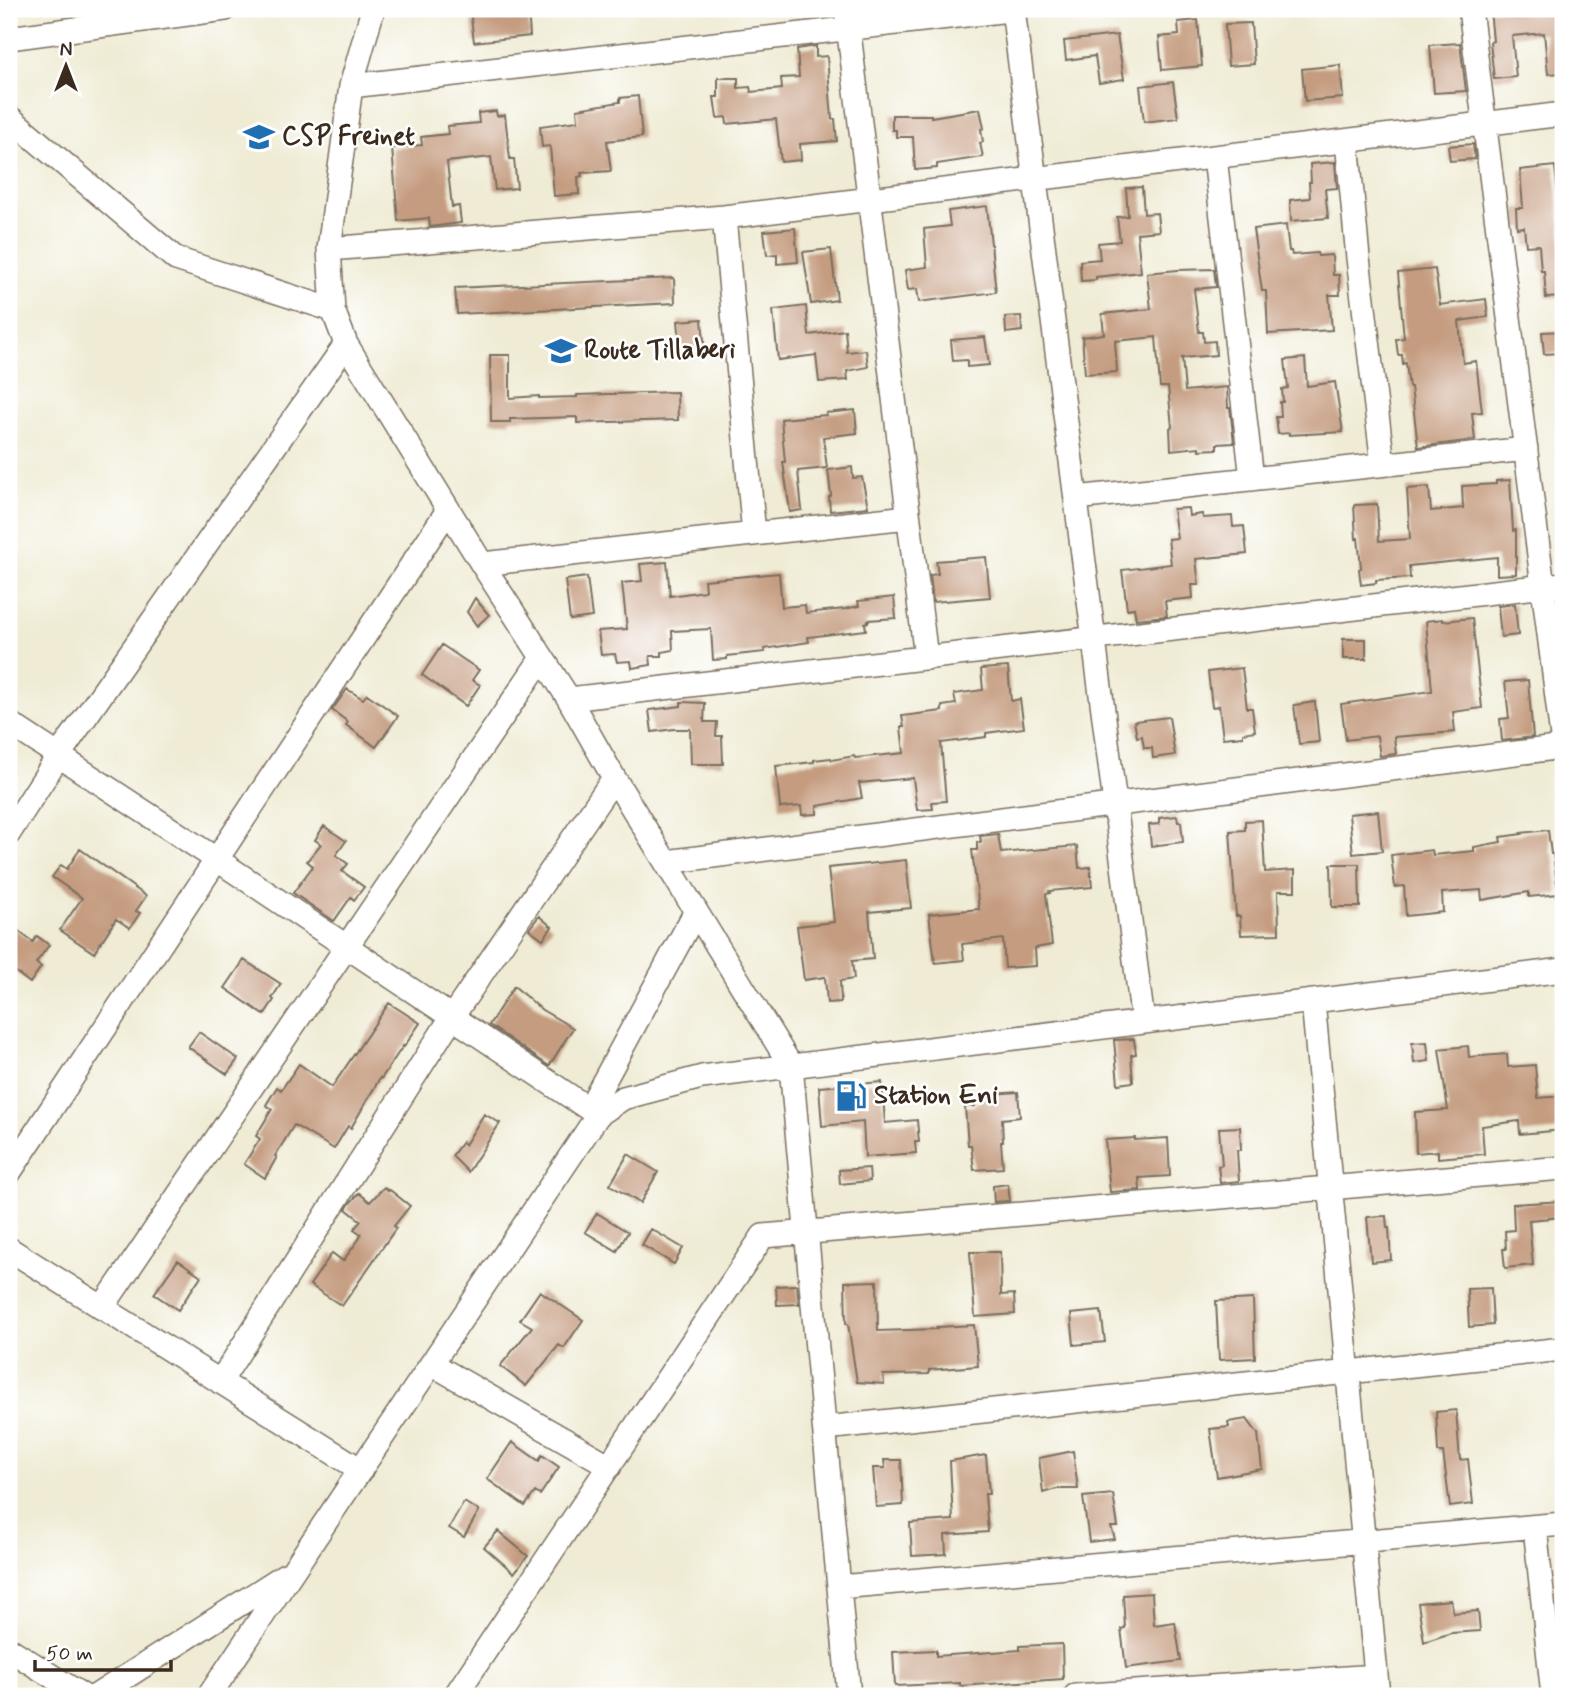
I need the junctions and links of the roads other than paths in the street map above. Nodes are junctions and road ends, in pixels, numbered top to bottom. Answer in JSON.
{"nodes":[{"id":1,"x":223,"y":9,"type":"edge"},
{"id":2,"x":373,"y":9,"type":"edge"},
{"id":3,"x":1015,"y":9,"type":"edge"},
{"id":4,"x":1470,"y":9,"type":"edge"},
{"id":5,"x":847,"y":19,"type":"edge"},
{"id":6,"x":9,"y":38,"type":"edge"},
{"id":7,"x":351,"y":86,"type":"junction"},
{"id":8,"x":1563,"y":114,"type":"edge"},
{"id":9,"x":9,"y":117,"type":"edge"},
{"id":10,"x":1484,"y":124,"type":"junction"},
{"id":11,"x":1347,"y":141,"type":"junction"},
{"id":12,"x":1216,"y":157,"type":"junction"},
{"id":13,"x":1035,"y":179,"type":"junction"},
{"id":14,"x":869,"y":199,"type":"junction"},
{"id":15,"x":724,"y":216,"type":"junction"},
{"id":16,"x":329,"y":249,"type":"junction"},
{"id":17,"x":333,"y":310,"type":"junction"},
{"id":18,"x":346,"y":344,"type":"junction"},
{"id":19,"x":1525,"y":449,"type":"junction"},
{"id":20,"x":1382,"y":464,"type":"junction"},
{"id":21,"x":1252,"y":479,"type":"junction"},
{"id":22,"x":1076,"y":498,"type":"junction"},
{"id":23,"x":448,"y":510,"type":"junction"},
{"id":24,"x":908,"y":517,"type":"junction"},
{"id":25,"x":754,"y":534,"type":"junction"},
{"id":26,"x":482,"y":564,"type":"junction"},
{"id":27,"x":1553,"y":585,"type":"edge"},
{"id":28,"x":1094,"y":638,"type":"junction"},
{"id":29,"x":542,"y":658,"type":"junction"},
{"id":30,"x":926,"y":658,"type":"junction"},
{"id":31,"x":569,"y":699,"type":"junction"},
{"id":32,"x":9,"y":723,"type":"edge"},
{"id":33,"x":1563,"y":746,"type":"edge"},
{"id":34,"x":59,"y":755,"type":"junction"},
{"id":35,"x":614,"y":778,"type":"junction"},
{"id":36,"x":1115,"y":805,"type":"junction"},
{"id":37,"x":9,"y":833,"type":"edge"},
{"id":38,"x":216,"y":859,"type":"junction"},
{"id":39,"x":666,"y":862,"type":"junction"},
{"id":40,"x":696,"y":911,"type":"junction"},
{"id":41,"x":347,"y":947,"type":"junction"},
{"id":42,"x":1563,"y":970,"type":"edge"},
{"id":43,"x":1312,"y":1001,"type":"junction"},
{"id":44,"x":452,"y":1017,"type":"junction"},
{"id":45,"x":1143,"y":1022,"type":"junction"},
{"id":46,"x":791,"y":1066,"type":"junction"},
{"id":47,"x":594,"y":1112,"type":"junction"},
{"id":48,"x":1563,"y":1168,"type":"edge"},
{"id":49,"x":9,"y":1173,"type":"edge"},
{"id":50,"x":1330,"y":1188,"type":"junction"},
{"id":51,"x":806,"y":1233,"type":"junction"},
{"id":52,"x":9,"y":1249,"type":"edge"},
{"id":53,"x":102,"y":1308,"type":"junction"},
{"id":54,"x":1563,"y":1349,"type":"edge"},
{"id":55,"x":432,"y":1364,"type":"junction"},
{"id":56,"x":1347,"y":1371,"type":"junction"},
{"id":57,"x":220,"y":1382,"type":"junction"},
{"id":58,"x":825,"y":1428,"type":"junction"},
{"id":59,"x":610,"y":1466,"type":"junction"},
{"id":60,"x":361,"y":1470,"type":"junction"},
{"id":61,"x":1563,"y":1524,"type":"edge"},
{"id":62,"x":1535,"y":1527,"type":"junction"},
{"id":63,"x":1363,"y":1541,"type":"junction"},
{"id":64,"x":293,"y":1569,"type":"junction"},
{"id":65,"x":839,"y":1587,"type":"junction"},
{"id":66,"x":9,"y":1649,"type":"edge"},
{"id":67,"x":1377,"y":1686,"type":"edge"},
{"id":68,"x":83,"y":1696,"type":"edge"},
{"id":69,"x":96,"y":1696,"type":"edge"},
{"id":70,"x":209,"y":1696,"type":"edge"},
{"id":71,"x":456,"y":1696,"type":"edge"},
{"id":72,"x":849,"y":1696,"type":"edge"},
{"id":73,"x":1075,"y":1696,"type":"edge"},
{"id":74,"x":1553,"y":1696,"type":"edge"}],
"edges":[{"from":1,"to":6,"type":"street"},
{"from":2,"to":7,"type":"street"},
{"from":3,"to":5,"type":"street"},
{"from":3,"to":13,"type":"street"},
{"from":4,"to":10,"type":"street"},
{"from":5,"to":7,"type":"street"},
{"from":5,"to":14,"type":"street"},
{"from":7,"to":16,"type":"street"},
{"from":8,"to":10,"type":"street"},
{"from":9,"to":17,"type":"street"},
{"from":10,"to":11,"type":"street"},
{"from":10,"to":19,"type":"street"},
{"from":11,"to":12,"type":"street"},
{"from":11,"to":20,"type":"street"},
{"from":12,"to":13,"type":"street"},
{"from":12,"to":21,"type":"street"},
{"from":13,"to":14,"type":"street"},
{"from":13,"to":22,"type":"street"},
{"from":14,"to":15,"type":"street"},
{"from":14,"to":24,"type":"street"},
{"from":15,"to":16,"type":"street"},
{"from":15,"to":25,"type":"street"},
{"from":16,"to":17,"type":"street"},
{"from":17,"to":18,"type":"street"},
{"from":18,"to":23,"type":"street"},
{"from":18,"to":34,"type":"street"},
{"from":19,"to":20,"type":"street"},
{"from":19,"to":27,"type":"street"},
{"from":20,"to":21,"type":"street"},
{"from":21,"to":22,"type":"street"},
{"from":22,"to":28,"type":"street"},
{"from":23,"to":26,"type":"street"},
{"from":23,"to":38,"type":"street"},
{"from":24,"to":25,"type":"street"},
{"from":24,"to":30,"type":"street"},
{"from":25,"to":26,"type":"street"},
{"from":26,"to":29,"type":"street"},
{"from":27,"to":28,"type":"street"},
{"from":27,"to":33,"type":"street"},
{"from":28,"to":30,"type":"street"},
{"from":28,"to":36,"type":"street"},
{"from":29,"to":31,"type":"street"},
{"from":29,"to":41,"type":"street"},
{"from":30,"to":31,"type":"street"},
{"from":31,"to":35,"type":"street"},
{"from":32,"to":34,"type":"street"},
{"from":33,"to":36,"type":"street"},
{"from":34,"to":37,"type":"street"},
{"from":34,"to":38,"type":"street"},
{"from":35,"to":39,"type":"street"},
{"from":35,"to":44,"type":"street"},
{"from":36,"to":39,"type":"street"},
{"from":36,"to":45,"type":"street"},
{"from":38,"to":41,"type":"street"},
{"from":38,"to":49,"type":"street"},
{"from":39,"to":40,"type":"street"},
{"from":40,"to":46,"type":"street"},
{"from":40,"to":47,"type":"street"},
{"from":41,"to":44,"type":"street"},
{"from":41,"to":53,"type":"street"},
{"from":42,"to":43,"type":"street"},
{"from":43,"to":45,"type":"street"},
{"from":43,"to":50,"type":"street"},
{"from":44,"to":47,"type":"street"},
{"from":44,"to":57,"type":"street"},
{"from":45,"to":46,"type":"street"},
{"from":46,"to":47,"type":"street"},
{"from":46,"to":51,"type":"street"},
{"from":47,"to":55,"type":"street"},
{"from":48,"to":50,"type":"street"},
{"from":50,"to":51,"type":"street"},
{"from":50,"to":56,"type":"street"},
{"from":51,"to":58,"type":"street"},
{"from":51,"to":59,"type":"street"},
{"from":52,"to":53,"type":"street"},
{"from":53,"to":57,"type":"street"},
{"from":54,"to":56,"type":"street"},
{"from":55,"to":59,"type":"street"},
{"from":55,"to":60,"type":"street"},
{"from":56,"to":58,"type":"street"},
{"from":56,"to":63,"type":"street"},
{"from":57,"to":60,"type":"street"},
{"from":58,"to":65,"type":"street"},
{"from":59,"to":71,"type":"street"},
{"from":60,"to":64,"type":"street"},
{"from":61,"to":62,"type":"street"},
{"from":62,"to":63,"type":"street"},
{"from":62,"to":74,"type":"street"},
{"from":63,"to":65,"type":"street"},
{"from":63,"to":67,"type":"street"},
{"from":64,"to":69,"type":"street"},
{"from":64,"to":70,"type":"street"},
{"from":65,"to":72,"type":"street"},
{"from":66,"to":68,"type":"street"},
{"from":67,"to":73,"type":"street"}]}
